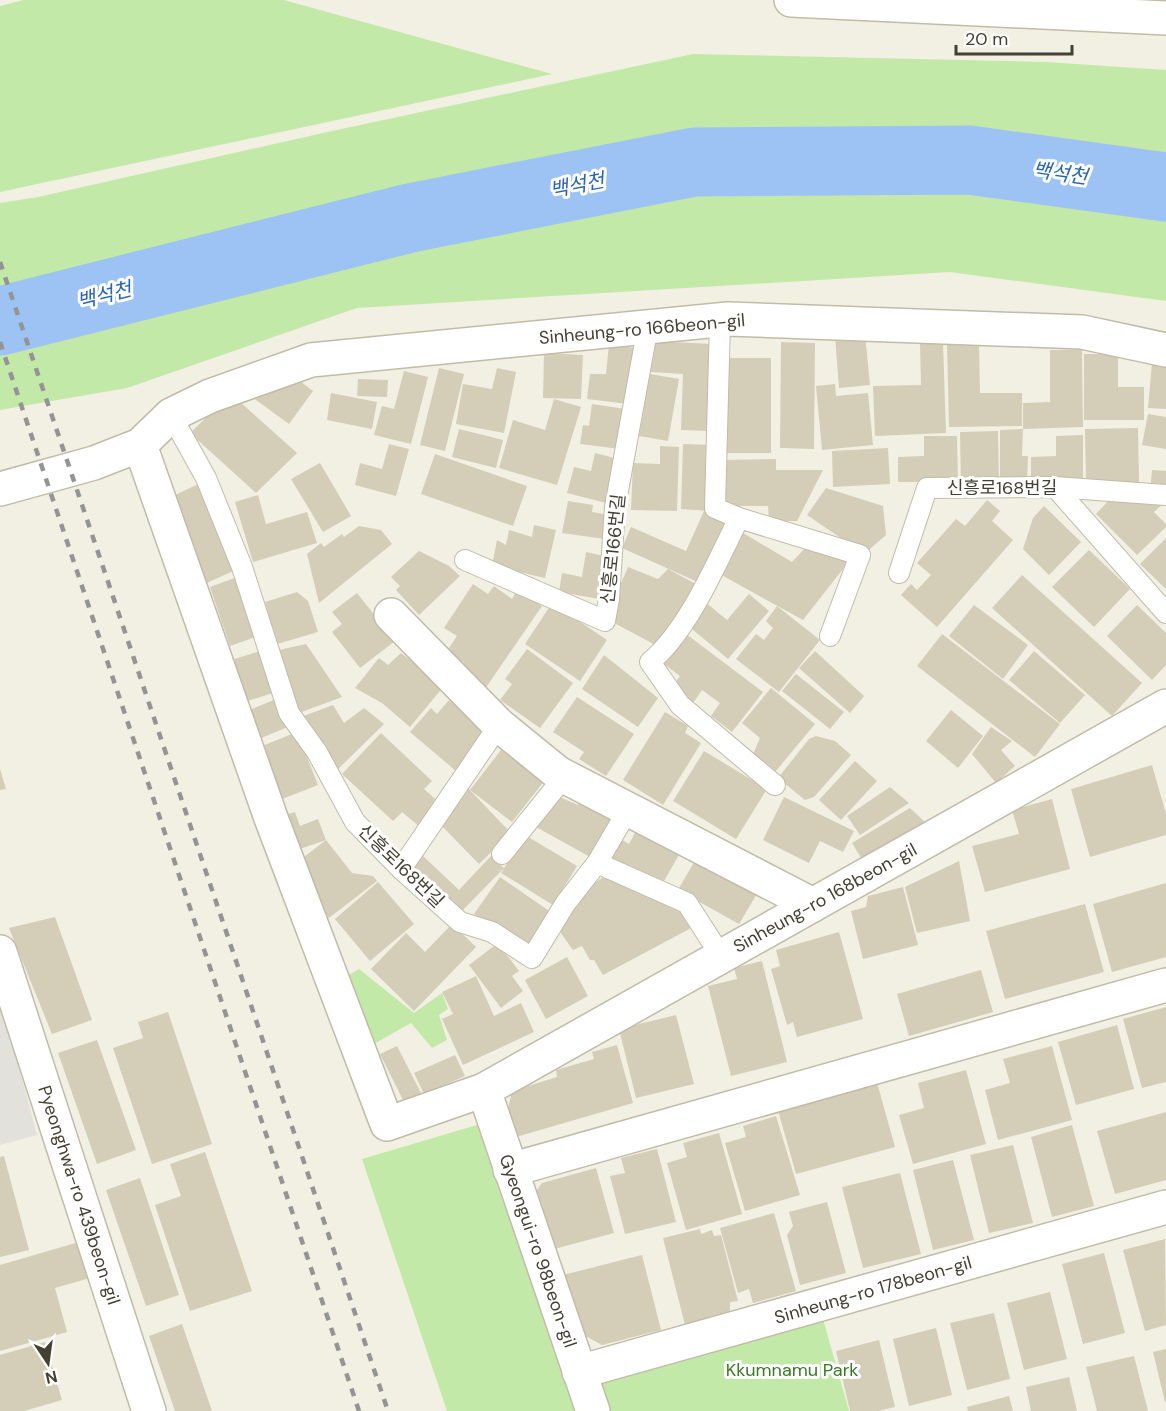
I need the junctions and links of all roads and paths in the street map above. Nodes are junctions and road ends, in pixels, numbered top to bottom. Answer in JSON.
{"nodes":[{"id":1,"x":791,"y":0,"type":"edge"},
{"id":2,"x":1166,"y":18,"type":"edge"},
{"id":3,"x":720,"y":320,"type":"junction"},
{"id":4,"x":648,"y":326,"type":"junction"},
{"id":5,"x":1166,"y":350,"type":"edge"},
{"id":6,"x":171,"y":415,"type":"junction"},
{"id":7,"x":140,"y":445,"type":"junction"},
{"id":8,"x":1055,"y":487,"type":"junction"},
{"id":9,"x":0,"y":489,"type":"edge"},
{"id":10,"x":1166,"y":495,"type":"edge"},
{"id":11,"x":739,"y":518,"type":"junction"},
{"id":12,"x":465,"y":560,"type":"dead end"},
{"id":13,"x":899,"y":573,"type":"dead end"},
{"id":14,"x":1166,"y":613,"type":"edge"},
{"id":15,"x":391,"y":615,"type":"dead end"},
{"id":16,"x":830,"y":636,"type":"dead end"},
{"id":17,"x":1166,"y":706,"type":"edge"},
{"id":18,"x":499,"y":725,"type":"junction"},
{"id":19,"x":558,"y":774,"type":"junction"},
{"id":20,"x":775,"y":785,"type":"dead end"},
{"id":21,"x":628,"y":810,"type":"junction"},
{"id":22,"x":502,"y":854,"type":"dead end"},
{"id":23,"x":597,"y":863,"type":"junction"},
{"id":24,"x":401,"y":869,"type":"junction"},
{"id":25,"x":813,"y":905,"type":"junction"},
{"id":26,"x":721,"y":956,"type":"junction"},
{"id":27,"x":3,"y":971,"type":"edge"},
{"id":28,"x":1166,"y":985,"type":"edge"},
{"id":29,"x":484,"y":1090,"type":"junction"},
{"id":30,"x":510,"y":1170,"type":"junction"},
{"id":31,"x":1166,"y":1207,"type":"edge"},
{"id":32,"x":579,"y":1372,"type":"junction"},
{"id":33,"x":149,"y":1411,"type":"edge"},
{"id":34,"x":593,"y":1411,"type":"edge"}],
"edges":[{"from":1,"to":2,"type":"street"},
{"from":3,"to":4,"type":"street","name":"Sinheung-ro 166beon-gil"},
{"from":3,"to":5,"type":"street","name":"Sinheung-ro 166beon-gil"},
{"from":3,"to":11,"type":"lane"},
{"from":4,"to":6,"type":"street","name":"Sinheung-ro 166beon-gil"},
{"from":4,"to":12,"type":"lane","name":"신흥로166번길"},
{"from":6,"to":7,"type":"street","name":"Sinheung-ro 166beon-gil"},
{"from":6,"to":24,"type":"lane","name":"신흥로168번길"},
{"from":7,"to":9,"type":"street"},
{"from":7,"to":29,"type":"street","name":"Sinheung-ro 168beon-gil"},
{"from":8,"to":10,"type":"lane","name":"신흥로168번길"},
{"from":8,"to":13,"type":"lane","name":"신흥로168번길"},
{"from":8,"to":14,"type":"lane"},
{"from":11,"to":16,"type":"lane"},
{"from":11,"to":20,"type":"lane"},
{"from":15,"to":18,"type":"street"},
{"from":17,"to":25,"type":"street","name":"Sinheung-ro 168beon-gil"},
{"from":18,"to":19,"type":"street"},
{"from":18,"to":24,"type":"lane"},
{"from":19,"to":21,"type":"street"},
{"from":19,"to":22,"type":"lane"},
{"from":21,"to":23,"type":"lane"},
{"from":21,"to":25,"type":"street"},
{"from":23,"to":24,"type":"lane","name":"신흥로168번길"},
{"from":23,"to":26,"type":"lane"},
{"from":25,"to":26,"type":"street","name":"Sinheung-ro 168beon-gil"},
{"from":26,"to":29,"type":"street","name":"Sinheung-ro 168beon-gil"},
{"from":27,"to":33,"type":"street","name":"Pyeonghwa-ro 439beon-gil"},
{"from":28,"to":30,"type":"street"},
{"from":29,"to":30,"type":"street","name":"Gyeongui-ro 98beon-gil"},
{"from":30,"to":32,"type":"street","name":"Gyeongui-ro 98beon-gil"},
{"from":31,"to":32,"type":"street","name":"Sinheung-ro 178beon-gil"},
{"from":32,"to":34,"type":"street","name":"Gyeongui-ro 98beon-gil"}]}
